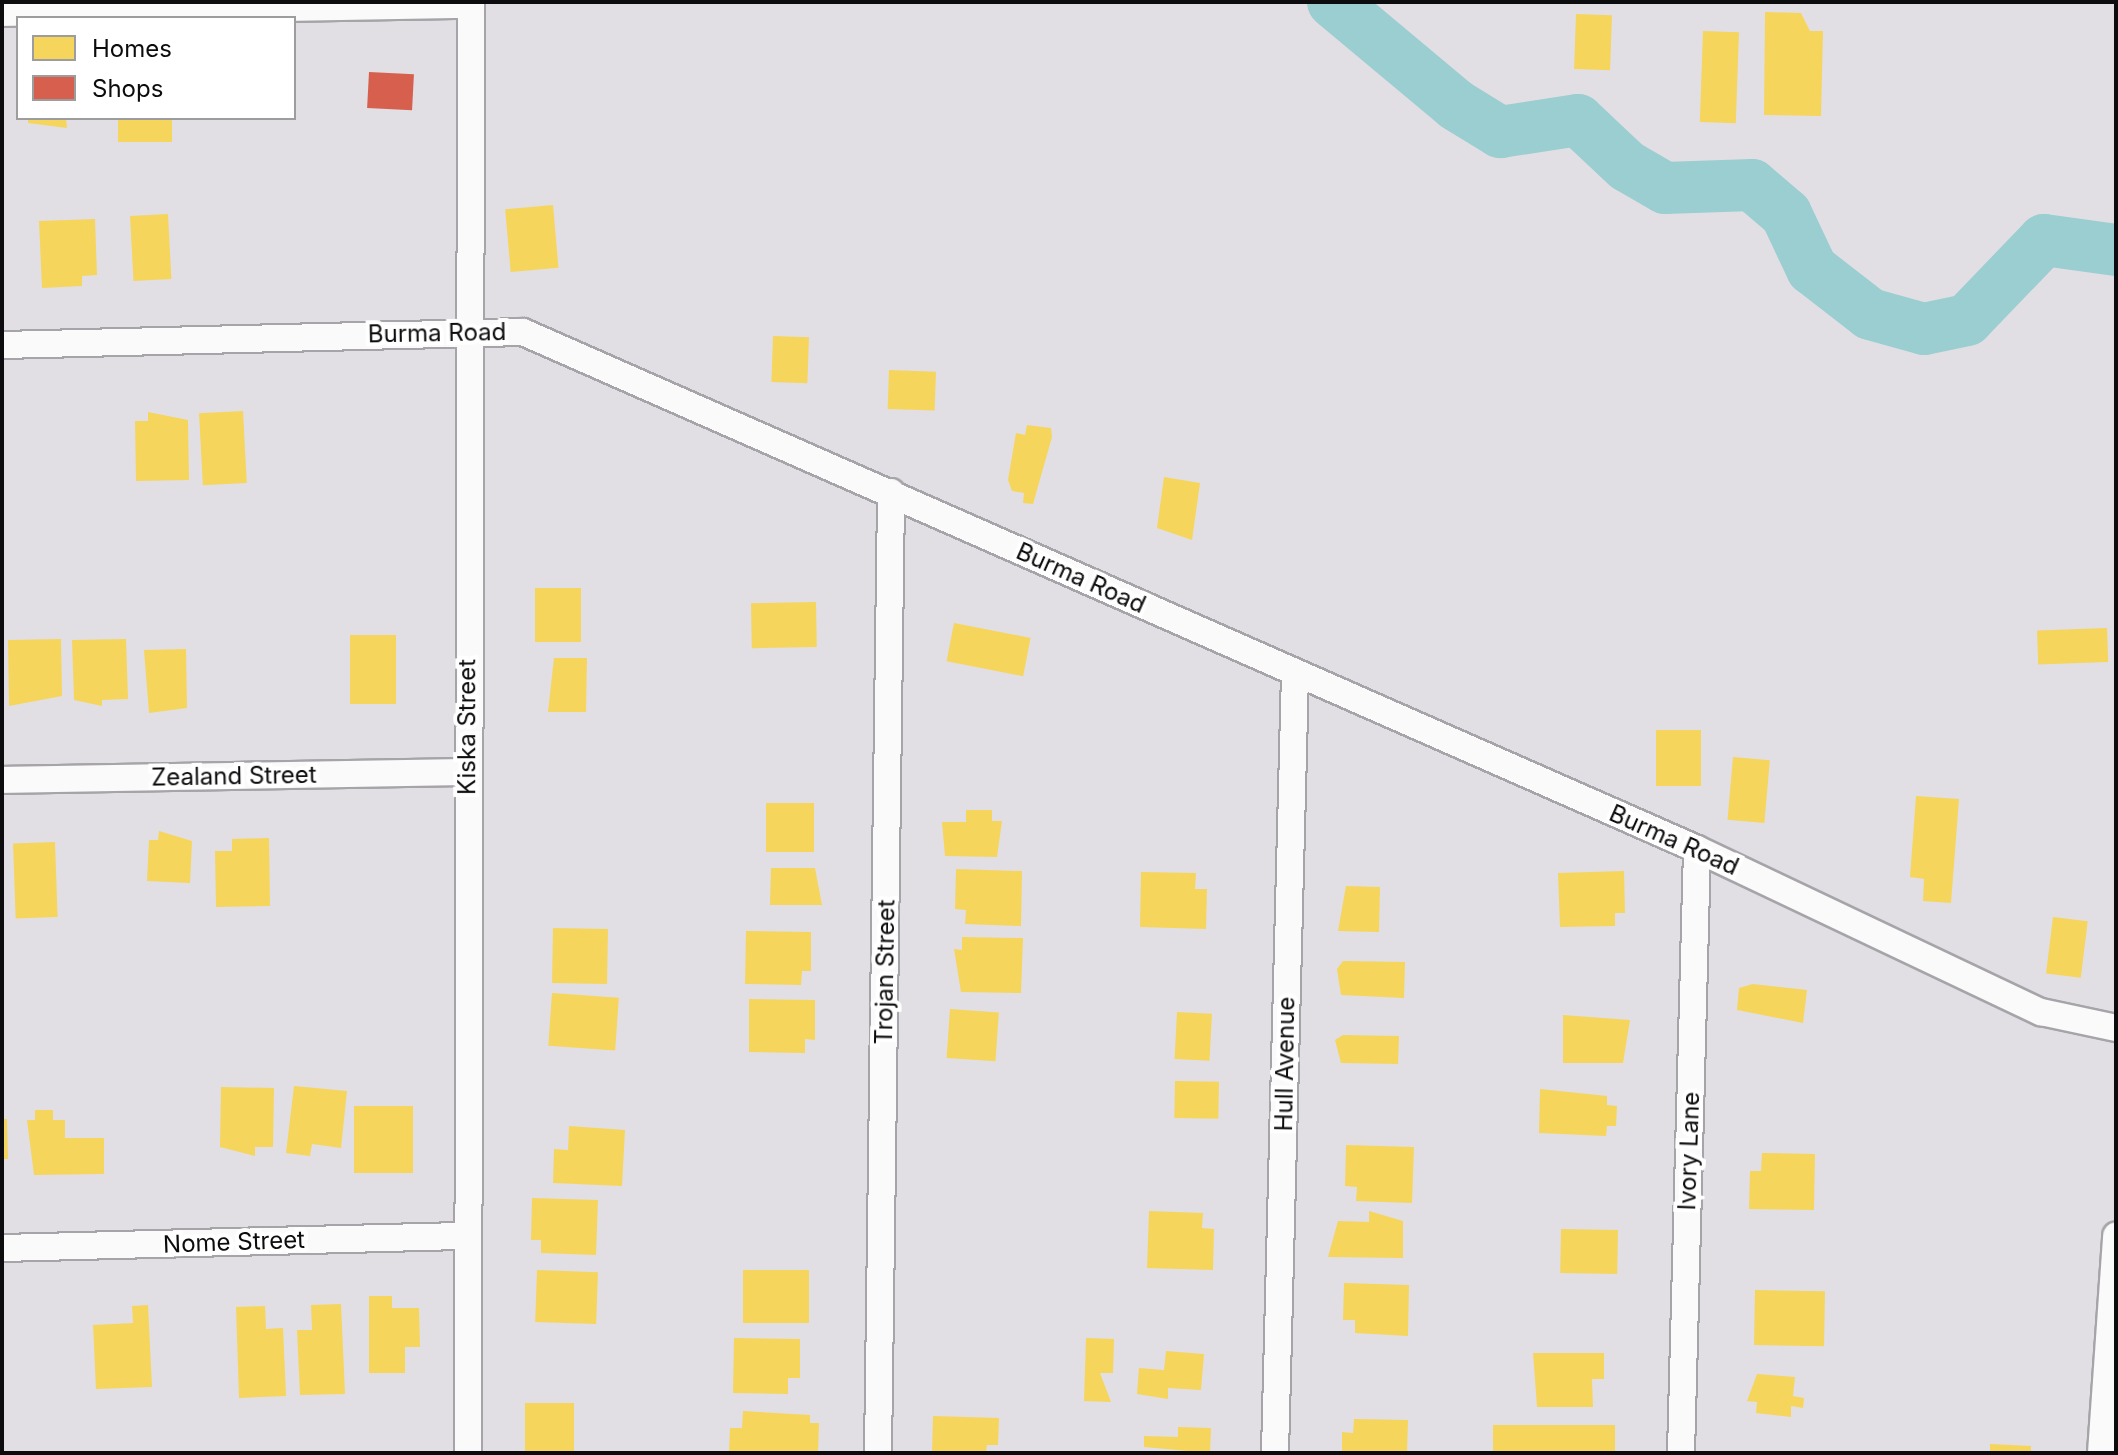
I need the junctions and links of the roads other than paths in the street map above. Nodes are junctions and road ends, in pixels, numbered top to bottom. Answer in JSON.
{"nodes":[{"id":1,"x":470,"y":4,"type":"edge"},
{"id":2,"x":2,"y":13,"type":"edge"},
{"id":3,"x":471,"y":331,"type":"junction"},
{"id":4,"x":2,"y":345,"type":"edge"},
{"id":5,"x":891,"y":492,"type":"junction"},
{"id":6,"x":1295,"y":675,"type":"junction"},
{"id":7,"x":466,"y":772,"type":"junction"},
{"id":8,"x":2,"y":780,"type":"edge"},
{"id":9,"x":1697,"y":849,"type":"junction"},
{"id":10,"x":2116,"y":1028,"type":"edge"},
{"id":11,"x":466,"y":1236,"type":"junction"},
{"id":12,"x":2116,"y":1236,"type":"edge"},
{"id":13,"x":2,"y":1248,"type":"edge"},
{"id":14,"x":468,"y":1453,"type":"edge"},
{"id":15,"x":878,"y":1453,"type":"edge"},
{"id":16,"x":1275,"y":1453,"type":"edge"},
{"id":17,"x":1681,"y":1453,"type":"edge"},
{"id":18,"x":2101,"y":1453,"type":"edge"}],
"edges":[{"from":1,"to":2,"type":"street"},
{"from":1,"to":3,"type":"street","name":"Kiska Street"},
{"from":3,"to":4,"type":"street","name":"Burma Road"},
{"from":3,"to":5,"type":"street","name":"Burma Road"},
{"from":3,"to":7,"type":"street","name":"Kiska Street"},
{"from":5,"to":6,"type":"street","name":"Burma Road"},
{"from":5,"to":15,"type":"street","name":"Trojan Street"},
{"from":6,"to":9,"type":"street","name":"Burma Road"},
{"from":6,"to":16,"type":"street","name":"Hull Avenue"},
{"from":7,"to":8,"type":"street","name":"Zealand Street"},
{"from":7,"to":11,"type":"street","name":"Kiska Street"},
{"from":9,"to":10,"type":"street","name":"Burma Road"},
{"from":9,"to":17,"type":"street","name":"Ivory Lane"},
{"from":11,"to":13,"type":"street","name":"Nome Street"},
{"from":11,"to":14,"type":"street","name":"Kiska Street"},
{"from":12,"to":18,"type":"street"}]}
